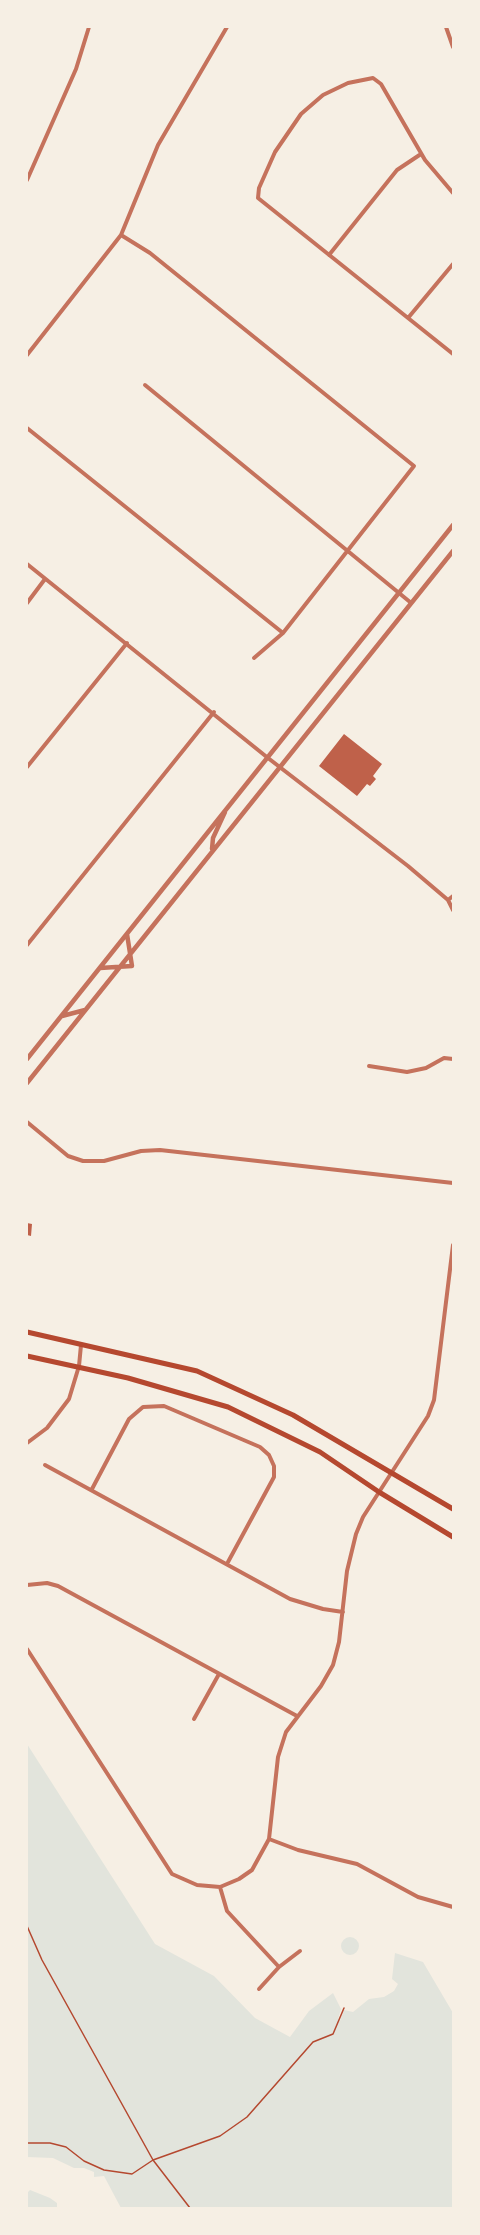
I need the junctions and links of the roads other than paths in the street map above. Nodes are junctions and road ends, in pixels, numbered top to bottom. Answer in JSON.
{"nodes":[{"id":1,"x":89,"y":27,"type":"edge"},
{"id":2,"x":227,"y":27,"type":"edge"},
{"id":3,"x":446,"y":27,"type":"edge"},
{"id":4,"x":453,"y":47,"type":"edge"},
{"id":5,"x":421,"y":154,"type":"junction"},
{"id":6,"x":27,"y":180,"type":"edge"},
{"id":7,"x":453,"y":192,"type":"edge"},
{"id":8,"x":121,"y":235,"type":"junction"},
{"id":9,"x":329,"y":255,"type":"junction"},
{"id":10,"x":453,"y":264,"type":"edge"},
{"id":11,"x":408,"y":318,"type":"junction"},
{"id":12,"x":453,"y":354,"type":"edge"},
{"id":13,"x":27,"y":355,"type":"edge"},
{"id":14,"x":145,"y":385,"type":"dead end"},
{"id":15,"x":27,"y":428,"type":"edge"},
{"id":16,"x":453,"y":525,"type":"edge"},
{"id":17,"x":349,"y":550,"type":"junction"},
{"id":18,"x":453,"y":551,"type":"edge"},
{"id":19,"x":27,"y":564,"type":"edge"},
{"id":20,"x":45,"y":579,"type":"junction"},
{"id":21,"x":398,"y":591,"type":"junction"},
{"id":22,"x":410,"y":602,"type":"junction"},
{"id":23,"x":27,"y":603,"type":"edge"},
{"id":24,"x":283,"y":633,"type":"junction"},
{"id":25,"x":127,"y":643,"type":"junction"},
{"id":26,"x":254,"y":658,"type":"dead end"},
{"id":27,"x":214,"y":712,"type":"junction"},
{"id":28,"x":268,"y":758,"type":"junction"},
{"id":29,"x":279,"y":765,"type":"junction"},
{"id":30,"x":27,"y":767,"type":"edge"},
{"id":31,"x":227,"y":807,"type":"junction"},
{"id":32,"x":212,"y":849,"type":"junction"},
{"id":33,"x":453,"y":896,"type":"edge"},
{"id":34,"x":448,"y":900,"type":"junction"},
{"id":35,"x":453,"y":910,"type":"edge"},
{"id":36,"x":127,"y":934,"type":"junction"},
{"id":37,"x":27,"y":945,"type":"edge"},
{"id":38,"x":128,"y":955,"type":"junction"},
{"id":39,"x":119,"y":967,"type":"junction"},
{"id":40,"x":100,"y":968,"type":"junction"},
{"id":41,"x":85,"y":1010,"type":"junction"},
{"id":42,"x":62,"y":1016,"type":"junction"},
{"id":43,"x":27,"y":1059,"type":"edge"},
{"id":44,"x":453,"y":1059,"type":"edge"},
{"id":45,"x":369,"y":1066,"type":"dead end"},
{"id":46,"x":27,"y":1083,"type":"edge"},
{"id":47,"x":27,"y":1122,"type":"edge"},
{"id":48,"x":453,"y":1183,"type":"edge"},
{"id":49,"x":453,"y":1245,"type":"edge"},
{"id":50,"x":27,"y":1332,"type":"edge"},
{"id":51,"x":81,"y":1344,"type":"junction"},
{"id":52,"x":27,"y":1356,"type":"edge"},
{"id":53,"x":79,"y":1366,"type":"junction"},
{"id":54,"x":27,"y":1443,"type":"edge"},
{"id":55,"x":45,"y":1465,"type":"dead end"},
{"id":56,"x":393,"y":1472,"type":"junction"},
{"id":57,"x":92,"y":1489,"type":"junction"},
{"id":58,"x":379,"y":1492,"type":"junction"},
{"id":59,"x":453,"y":1509,"type":"edge"},
{"id":60,"x":453,"y":1537,"type":"edge"},
{"id":61,"x":228,"y":1562,"type":"junction"},
{"id":62,"x":27,"y":1585,"type":"edge"},
{"id":63,"x":343,"y":1612,"type":"junction"},
{"id":64,"x":27,"y":1649,"type":"edge"},
{"id":65,"x":219,"y":1674,"type":"junction"},
{"id":66,"x":297,"y":1716,"type":"junction"},
{"id":67,"x":194,"y":1719,"type":"dead end"},
{"id":68,"x":269,"y":1839,"type":"junction"},
{"id":69,"x":220,"y":1887,"type":"junction"},
{"id":70,"x":453,"y":1907,"type":"edge"},
{"id":71,"x":300,"y":1951,"type":"dead end"},
{"id":72,"x":279,"y":1967,"type":"junction"},
{"id":73,"x":259,"y":1989,"type":"dead end"}],
"edges":[{"from":1,"to":6,"type":"street"},
{"from":2,"to":8,"type":"street"},
{"from":3,"to":4,"type":"street"},
{"from":5,"to":7,"type":"street"},
{"from":5,"to":9,"type":"street"},
{"from":5,"to":9,"type":"street"},
{"from":8,"to":13,"type":"street"},
{"from":8,"to":17,"type":"street"},
{"from":9,"to":11,"type":"street"},
{"from":10,"to":11,"type":"street"},
{"from":11,"to":12,"type":"street"},
{"from":14,"to":17,"type":"street"},
{"from":15,"to":24,"type":"street"},
{"from":16,"to":21,"type":"street"},
{"from":17,"to":21,"type":"street"},
{"from":17,"to":24,"type":"street"},
{"from":18,"to":22,"type":"street"},
{"from":19,"to":20,"type":"street"},
{"from":20,"to":23,"type":"street"},
{"from":20,"to":25,"type":"street"},
{"from":21,"to":22,"type":"street"},
{"from":21,"to":28,"type":"street"},
{"from":22,"to":29,"type":"street"},
{"from":24,"to":26,"type":"street"},
{"from":25,"to":27,"type":"street"},
{"from":25,"to":30,"type":"street"},
{"from":27,"to":28,"type":"street"},
{"from":27,"to":37,"type":"street"},
{"from":28,"to":29,"type":"street"},
{"from":28,"to":31,"type":"street"},
{"from":29,"to":32,"type":"street"},
{"from":29,"to":34,"type":"street"},
{"from":31,"to":32,"type":"street"},
{"from":31,"to":36,"type":"street"},
{"from":32,"to":38,"type":"street"},
{"from":33,"to":34,"type":"street"},
{"from":34,"to":35,"type":"street"},
{"from":36,"to":38,"type":"street"},
{"from":36,"to":40,"type":"street"},
{"from":38,"to":39,"type":"street"},
{"from":38,"to":39,"type":"street"},
{"from":39,"to":40,"type":"street"},
{"from":39,"to":41,"type":"street"},
{"from":40,"to":42,"type":"street"},
{"from":41,"to":42,"type":"street"},
{"from":41,"to":46,"type":"street"},
{"from":42,"to":43,"type":"street"},
{"from":44,"to":45,"type":"street"},
{"from":47,"to":48,"type":"street"},
{"from":49,"to":56,"type":"street"},
{"from":50,"to":51,"type":"main road"},
{"from":51,"to":53,"type":"street"},
{"from":51,"to":56,"type":"main road"},
{"from":52,"to":53,"type":"main road"},
{"from":53,"to":54,"type":"street"},
{"from":53,"to":58,"type":"main road"},
{"from":55,"to":57,"type":"street"},
{"from":56,"to":58,"type":"street"},
{"from":56,"to":59,"type":"main road"},
{"from":57,"to":61,"type":"street"},
{"from":57,"to":61,"type":"street"},
{"from":58,"to":60,"type":"main road"},
{"from":58,"to":63,"type":"street"},
{"from":61,"to":63,"type":"street"},
{"from":62,"to":65,"type":"street"},
{"from":63,"to":66,"type":"street"},
{"from":64,"to":69,"type":"street"},
{"from":65,"to":66,"type":"street"},
{"from":65,"to":67,"type":"street"},
{"from":66,"to":68,"type":"street"},
{"from":68,"to":69,"type":"street"},
{"from":68,"to":70,"type":"street"},
{"from":69,"to":72,"type":"street"},
{"from":71,"to":72,"type":"street"},
{"from":72,"to":73,"type":"street"}]}
